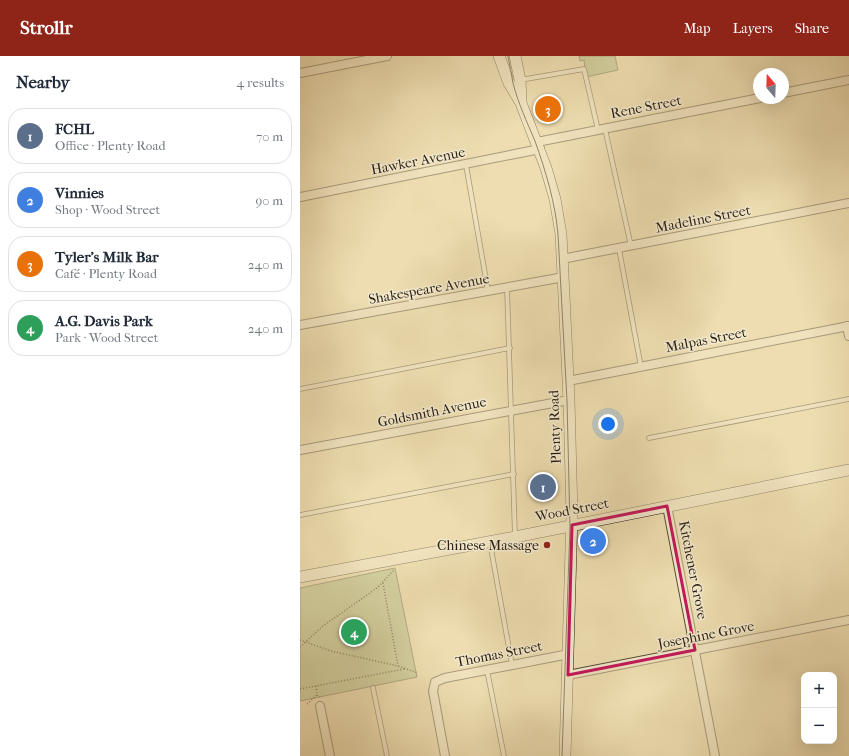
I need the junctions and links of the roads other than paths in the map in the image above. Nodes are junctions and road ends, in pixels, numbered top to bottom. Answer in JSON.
{"nodes":[{"id":1,"x":387,"y":56,"type":"edge"},
{"id":2,"x":499,"y":56,"type":"edge"},
{"id":3,"x":515,"y":56,"type":"edge"},
{"id":4,"x":300,"y":73,"type":"edge"},
{"id":5,"x":520,"y":80,"type":"junction"},
{"id":6,"x":849,"y":80,"type":"edge"},
{"id":7,"x":789,"y":92,"type":"edge"},
{"id":8,"x":753,"y":99,"type":"edge"},
{"id":9,"x":522,"y":103,"type":"junction"},
{"id":10,"x":601,"y":130,"type":"junction"},
{"id":11,"x":539,"y":146,"type":"junction"},
{"id":12,"x":466,"y":165,"type":"junction"},
{"id":13,"x":300,"y":197,"type":"edge"},
{"id":14,"x":849,"y":203,"type":"edge"},
{"id":15,"x":631,"y":246,"type":"junction"},
{"id":16,"x":619,"y":249,"type":"junction"},
{"id":17,"x":562,"y":259,"type":"junction"},
{"id":18,"x":564,"y":277,"type":"junction"},
{"id":19,"x":507,"y":288,"type":"junction"},
{"id":20,"x":488,"y":291,"type":"junction"},
{"id":21,"x":300,"y":326,"type":"edge"},
{"id":22,"x":848,"y":326,"type":"edge"},
{"id":23,"x":849,"y":336,"type":"edge"},
{"id":24,"x":510,"y":348,"type":"junction"},
{"id":25,"x":641,"y":366,"type":"junction"},
{"id":26,"x":568,"y":381,"type":"junction"},
{"id":27,"x":300,"y":388,"type":"edge"},
{"id":28,"x":849,"y":399,"type":"edge"},
{"id":29,"x":569,"y":400,"type":"junction"},
{"id":30,"x":511,"y":410,"type":"junction"},
{"id":31,"x":649,"y":438,"type":"dead end"},
{"id":32,"x":300,"y":450,"type":"edge"},
{"id":33,"x":849,"y":470,"type":"edge"},
{"id":34,"x":514,"y":474,"type":"junction"},
{"id":35,"x":667,"y":506,"type":"junction"},
{"id":36,"x":300,"y":514,"type":"edge"},
{"id":37,"x":572,"y":525,"type":"junction"},
{"id":38,"x":515,"y":537,"type":"junction"},
{"id":39,"x":490,"y":542,"type":"junction"},
{"id":40,"x":300,"y":577,"type":"edge"},
{"id":41,"x":849,"y":620,"type":"edge"},
{"id":42,"x":695,"y":650,"type":"junction"},
{"id":43,"x":569,"y":654,"type":"junction"},
{"id":44,"x":512,"y":665,"type":"junction"},
{"id":45,"x":487,"y":670,"type":"junction"},
{"id":46,"x":568,"y":675,"type":"junction"},
{"id":47,"x":373,"y":688,"type":"dead end"},
{"id":48,"x":320,"y":706,"type":"dead end"},
{"id":49,"x":330,"y":756,"type":"edge"},
{"id":50,"x":387,"y":756,"type":"edge"},
{"id":51,"x":445,"y":756,"type":"edge"},
{"id":52,"x":504,"y":756,"type":"edge"},
{"id":53,"x":565,"y":756,"type":"edge"},
{"id":54,"x":715,"y":756,"type":"edge"}],
"edges":[{"from":1,"to":4,"type":"street"},
{"from":2,"to":9,"type":"main road","name":"Plenty Road"},
{"from":3,"to":5,"type":"main road","name":"Plenty Road"},
{"from":5,"to":9,"type":"main road","name":"Plenty Road"},
{"from":5,"to":10,"type":"lane"},
{"from":6,"to":7,"type":"street"},
{"from":8,"to":10,"type":"street","name":"Rene Street"},
{"from":9,"to":11,"type":"main road","name":"Plenty Road"},
{"from":10,"to":11,"type":"street","name":"Rene Street"},
{"from":10,"to":15,"type":"lane"},
{"from":11,"to":12,"type":"street","name":"Hawker Avenue"},
{"from":11,"to":17,"type":"main road","name":"Plenty Road"},
{"from":12,"to":13,"type":"street","name":"Hawker Avenue"},
{"from":12,"to":20,"type":"lane"},
{"from":14,"to":15,"type":"street","name":"Madeline Street"},
{"from":15,"to":16,"type":"street","name":"Madeline Street"},
{"from":16,"to":17,"type":"street","name":"Madeline Street"},
{"from":16,"to":25,"type":"lane"},
{"from":17,"to":18,"type":"main road","name":"Plenty Road"},
{"from":18,"to":19,"type":"street","name":"Shakespeare Avenue"},
{"from":18,"to":26,"type":"main road","name":"Plenty Road"},
{"from":19,"to":20,"type":"street","name":"Shakespeare Avenue"},
{"from":19,"to":24,"type":"lane"},
{"from":20,"to":21,"type":"street","name":"Shakespeare Avenue"},
{"from":22,"to":23,"type":"street"},
{"from":22,"to":25,"type":"street","name":"Malpas Street"},
{"from":24,"to":27,"type":"lane"},
{"from":24,"to":30,"type":"lane"},
{"from":25,"to":26,"type":"street","name":"Malpas Street"},
{"from":26,"to":29,"type":"main road","name":"Plenty Road"},
{"from":28,"to":31,"type":"lane"},
{"from":29,"to":30,"type":"street","name":"Goldsmith Avenue"},
{"from":29,"to":37,"type":"main road","name":"Plenty Road"},
{"from":30,"to":32,"type":"street","name":"Goldsmith Avenue"},
{"from":30,"to":34,"type":"lane"},
{"from":33,"to":35,"type":"main road","name":"Wood Street"},
{"from":34,"to":36,"type":"lane"},
{"from":34,"to":38,"type":"lane"},
{"from":35,"to":37,"type":"main road","name":"Wood Street"},
{"from":35,"to":42,"type":"street","name":"Kitchener Grove"},
{"from":37,"to":38,"type":"main road","name":"Wood Street"},
{"from":37,"to":43,"type":"main road","name":"Plenty Road"},
{"from":38,"to":39,"type":"main road","name":"Wood Street"},
{"from":39,"to":40,"type":"main road","name":"Wood Street"},
{"from":39,"to":44,"type":"lane"},
{"from":41,"to":42,"type":"street","name":"Josephine Grove"},
{"from":42,"to":46,"type":"street","name":"Josephine Grove"},
{"from":42,"to":54,"type":"street","name":"Kitchener Grove"},
{"from":43,"to":44,"type":"street","name":"Thomas Street"},
{"from":43,"to":46,"type":"main road","name":"Plenty Road"},
{"from":44,"to":45,"type":"street","name":"Thomas Street"},
{"from":45,"to":51,"type":"street","name":"Thomas Street"},
{"from":45,"to":52,"type":"lane"},
{"from":46,"to":53,"type":"main road","name":"Plenty Road"},
{"from":47,"to":50,"type":"lane"},
{"from":48,"to":49,"type":"street"}]}
